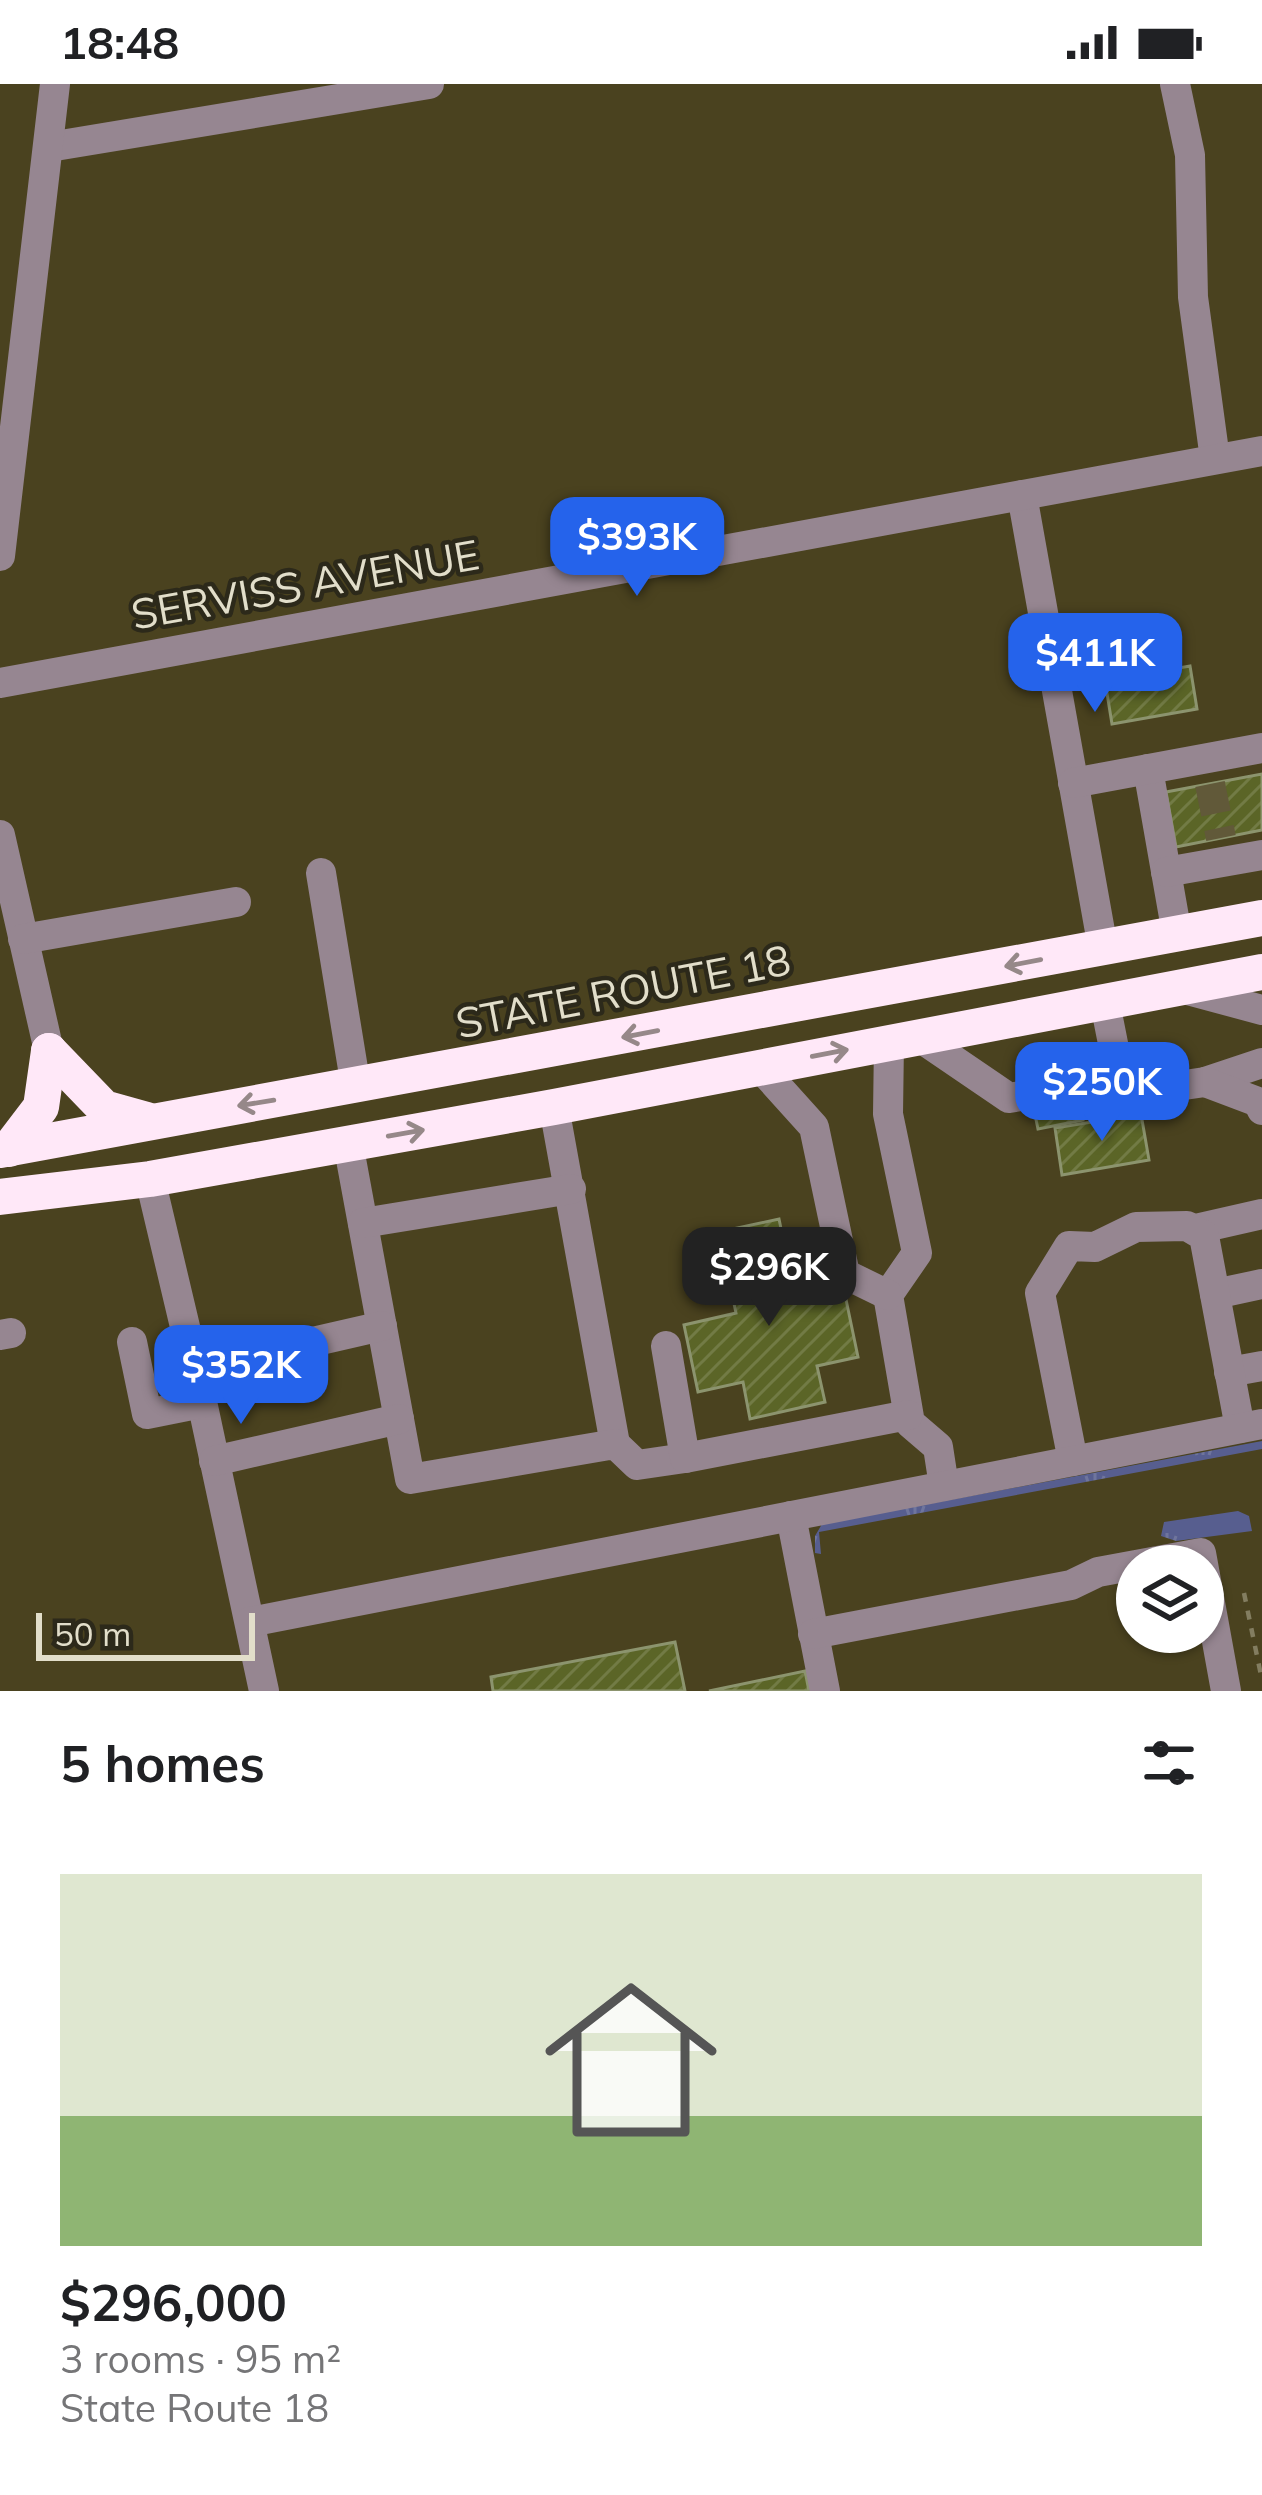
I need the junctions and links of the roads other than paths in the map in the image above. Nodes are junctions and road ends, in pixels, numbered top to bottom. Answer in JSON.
{"nodes":[{"id":1,"x":55,"y":84,"type":"edge"},
{"id":2,"x":429,"y":84,"type":"edge"},
{"id":3,"x":1175,"y":84,"type":"edge"},
{"id":4,"x":337,"y":92,"type":"edge"},
{"id":5,"x":49,"y":147,"type":"junction"},
{"id":6,"x":1262,"y":451,"type":"edge"},
{"id":7,"x":1215,"y":459,"type":"junction"},
{"id":8,"x":1022,"y":495,"type":"junction"},
{"id":9,"x":0,"y":556,"type":"edge"},
{"id":10,"x":0,"y":683,"type":"edge"},
{"id":11,"x":1260,"y":755,"type":"edge"},
{"id":12,"x":1148,"y":769,"type":"junction"},
{"id":13,"x":1073,"y":783,"type":"junction"},
{"id":14,"x":0,"y":835,"type":"edge"},
{"id":15,"x":1262,"y":855,"type":"edge"},
{"id":16,"x":1166,"y":872,"type":"junction"},
{"id":17,"x":322,"y":874,"type":"dead end"},
{"id":18,"x":5,"y":877,"type":"edge"},
{"id":19,"x":236,"y":902,"type":"dead end"},
{"id":20,"x":1262,"y":918,"type":"edge"},
{"id":21,"x":1177,"y":934,"type":"junction"},
{"id":22,"x":23,"y":939,"type":"junction"},
{"id":23,"x":1103,"y":948,"type":"junction"},
{"id":24,"x":1262,"y":972,"type":"edge"},
{"id":25,"x":1184,"y":988,"type":"junction"},
{"id":26,"x":1105,"y":1003,"type":"junction"},
{"id":27,"x":1262,"y":1010,"type":"edge"},
{"id":28,"x":903,"y":1039,"type":"junction"},
{"id":29,"x":49,"y":1051,"type":"junction"},
{"id":30,"x":1262,"y":1063,"type":"edge"},
{"id":31,"x":760,"y":1067,"type":"junction"},
{"id":32,"x":1120,"y":1079,"type":"junction"},
{"id":33,"x":1205,"y":1082,"type":"junction"},
{"id":34,"x":356,"y":1087,"type":"junction"},
{"id":35,"x":1260,"y":1106,"type":"edge"},
{"id":36,"x":554,"y":1107,"type":"junction"},
{"id":37,"x":150,"y":1121,"type":"junction"},
{"id":38,"x":348,"y":1143,"type":"junction"},
{"id":39,"x":4,"y":1149,"type":"edge"},
{"id":40,"x":150,"y":1179,"type":"junction"},
{"id":41,"x":571,"y":1189,"type":"junction"},
{"id":42,"x":0,"y":1197,"type":"edge"},
{"id":43,"x":1262,"y":1214,"type":"edge"},
{"id":44,"x":363,"y":1223,"type":"junction"},
{"id":45,"x":1196,"y":1228,"type":"junction"},
{"id":46,"x":1262,"y":1284,"type":"edge"},
{"id":47,"x":1214,"y":1294,"type":"junction"},
{"id":48,"x":888,"y":1295,"type":"junction"},
{"id":49,"x":382,"y":1326,"type":"junction"},
{"id":50,"x":132,"y":1342,"type":"dead end"},
{"id":51,"x":666,"y":1346,"type":"dead end"},
{"id":52,"x":1262,"y":1366,"type":"edge"},
{"id":53,"x":195,"y":1369,"type":"junction"},
{"id":54,"x":1229,"y":1372,"type":"junction"},
{"id":55,"x":202,"y":1403,"type":"junction"},
{"id":56,"x":908,"y":1415,"type":"junction"},
{"id":57,"x":399,"y":1419,"type":"junction"},
{"id":58,"x":1251,"y":1426,"type":"edge"},
{"id":59,"x":615,"y":1444,"type":"junction"},
{"id":60,"x":685,"y":1458,"type":"junction"},
{"id":61,"x":214,"y":1461,"type":"junction"},
{"id":62,"x":1073,"y":1461,"type":"junction"},
{"id":63,"x":944,"y":1486,"type":"junction"},
{"id":64,"x":791,"y":1516,"type":"junction"},
{"id":65,"x":250,"y":1622,"type":"junction"},
{"id":66,"x":813,"y":1634,"type":"junction"},
{"id":67,"x":264,"y":1691,"type":"edge"},
{"id":68,"x":825,"y":1691,"type":"edge"},
{"id":69,"x":1226,"y":1691,"type":"edge"}],
"edges":[{"from":1,"to":5,"type":"street"},
{"from":2,"to":4,"type":"street"},
{"from":3,"to":7,"type":"street"},
{"from":4,"to":5,"type":"street"},
{"from":5,"to":9,"type":"street"},
{"from":6,"to":7,"type":"street","name":"SERVISS AVENUE"},
{"from":7,"to":8,"type":"street","name":"SERVISS AVENUE"},
{"from":8,"to":10,"type":"street","name":"SERVISS AVENUE"},
{"from":8,"to":13,"type":"street"},
{"from":11,"to":12,"type":"street"},
{"from":12,"to":13,"type":"street"},
{"from":12,"to":16,"type":"street"},
{"from":13,"to":23,"type":"street"},
{"from":14,"to":18,"type":"street"},
{"from":15,"to":16,"type":"street"},
{"from":16,"to":21,"type":"street"},
{"from":17,"to":34,"type":"street"},
{"from":18,"to":22,"type":"street"},
{"from":19,"to":22,"type":"street"},
{"from":20,"to":21,"type":"highway","name":"STATE ROUTE 18"},
{"from":21,"to":23,"type":"highway","name":"STATE ROUTE 18"},
{"from":22,"to":29,"type":"street"},
{"from":23,"to":34,"type":"highway","name":"STATE ROUTE 18","one_way":true},
{"from":24,"to":25,"type":"highway"},
{"from":25,"to":26,"type":"highway"},
{"from":25,"to":27,"type":"street"},
{"from":26,"to":28,"type":"highway"},
{"from":26,"to":32,"type":"street"},
{"from":31,"to":28,"type":"highway","one_way":true},
{"from":28,"to":32,"type":"street"},
{"from":28,"to":48,"type":"street"},
{"from":29,"to":37,"type":"highway"},
{"from":29,"to":39,"type":"highway"},
{"from":30,"to":33,"type":"street"},
{"from":30,"to":35,"type":"street"},
{"from":31,"to":36,"type":"highway"},
{"from":31,"to":48,"type":"street"},
{"from":32,"to":33,"type":"street"},
{"from":33,"to":35,"type":"street"},
{"from":34,"to":37,"type":"highway","name":"STATE ROUTE 18","one_way":true},
{"from":38,"to":36,"type":"highway","one_way":true},
{"from":36,"to":41,"type":"street"},
{"from":37,"to":39,"type":"highway","name":"STATE ROUTE 18"},
{"from":38,"to":40,"type":"highway"},
{"from":38,"to":44,"type":"street"},
{"from":40,"to":42,"type":"highway"},
{"from":40,"to":53,"type":"street"},
{"from":41,"to":44,"type":"street"},
{"from":41,"to":59,"type":"street"},
{"from":43,"to":45,"type":"street"},
{"from":44,"to":49,"type":"street"},
{"from":45,"to":47,"type":"street"},
{"from":45,"to":62,"type":"street"},
{"from":46,"to":47,"type":"street"},
{"from":47,"to":54,"type":"street"},
{"from":48,"to":56,"type":"street"},
{"from":49,"to":53,"type":"street"},
{"from":49,"to":57,"type":"street"},
{"from":50,"to":55,"type":"street"},
{"from":51,"to":60,"type":"street"},
{"from":52,"to":54,"type":"street"},
{"from":53,"to":55,"type":"street"},
{"from":54,"to":58,"type":"street"},
{"from":55,"to":61,"type":"street"},
{"from":56,"to":60,"type":"street"},
{"from":56,"to":63,"type":"street"},
{"from":57,"to":59,"type":"street"},
{"from":57,"to":61,"type":"street"},
{"from":58,"to":62,"type":"street"},
{"from":59,"to":60,"type":"street"},
{"from":61,"to":65,"type":"street"},
{"from":62,"to":63,"type":"street"},
{"from":63,"to":64,"type":"street"},
{"from":64,"to":65,"type":"street"},
{"from":64,"to":66,"type":"street"},
{"from":65,"to":67,"type":"street"},
{"from":66,"to":68,"type":"street"},
{"from":66,"to":69,"type":"street"}]}
